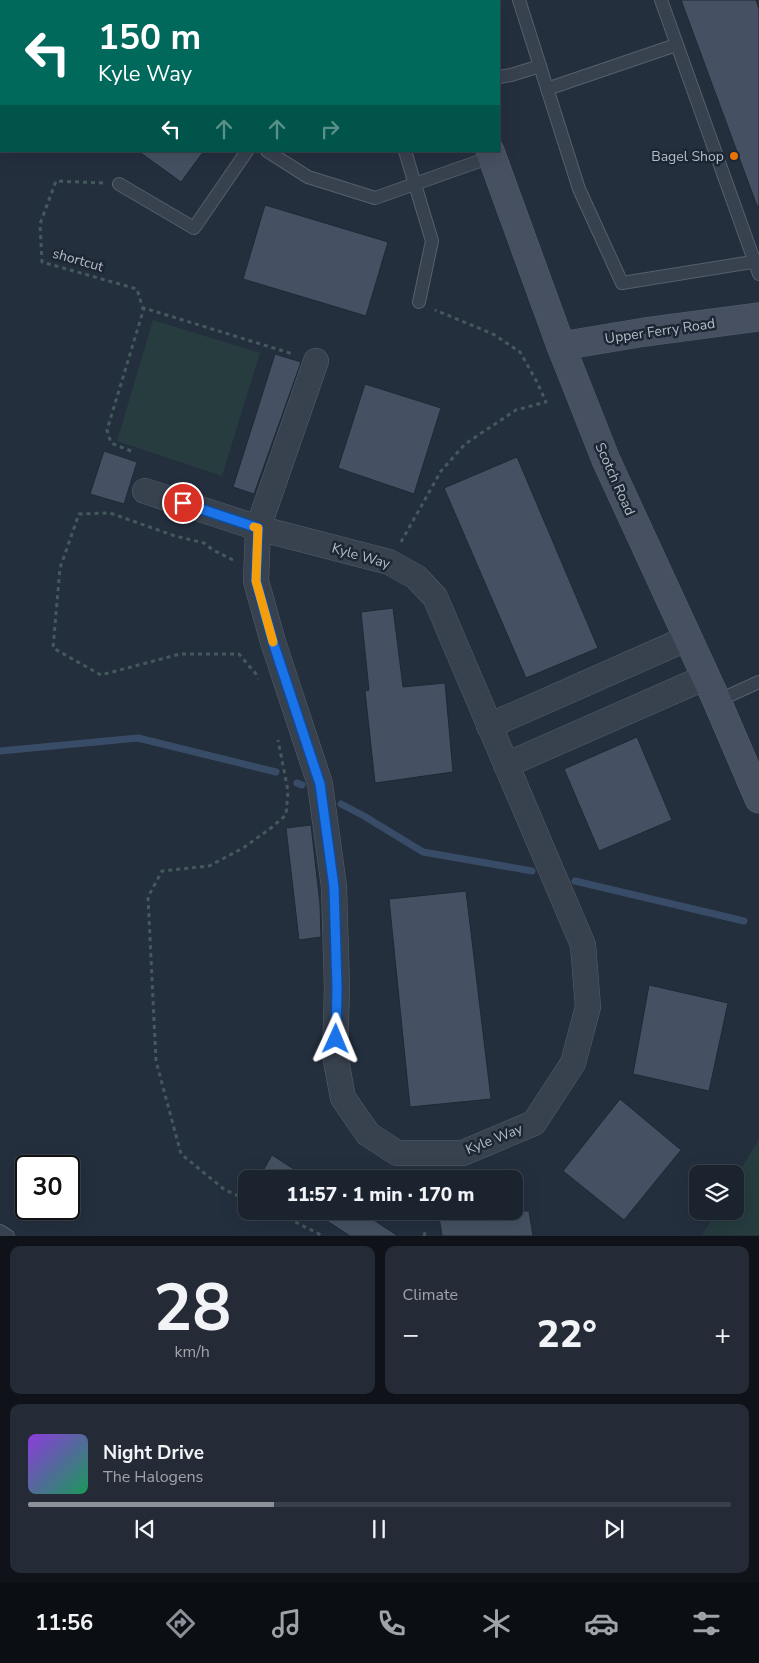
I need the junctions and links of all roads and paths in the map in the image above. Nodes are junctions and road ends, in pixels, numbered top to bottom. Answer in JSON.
{"nodes":[{"id":1,"x":519,"y":0,"type":"edge"},
{"id":2,"x":661,"y":0,"type":"edge"},
{"id":3,"x":676,"y":45,"type":"junction"},
{"id":4,"x":540,"y":66,"type":"junction"},
{"id":5,"x":500,"y":77,"type":"edge"},
{"id":6,"x":547,"y":89,"type":"junction"},
{"id":7,"x":246,"y":152,"type":"edge"},
{"id":8,"x":269,"y":152,"type":"edge"},
{"id":9,"x":405,"y":152,"type":"edge"},
{"id":10,"x":491,"y":154,"type":"edge"},
{"id":11,"x":119,"y":184,"type":"joint"},
{"id":12,"x":415,"y":184,"type":"junction"},
{"id":13,"x":758,"y":266,"type":"edge"},
{"id":14,"x":419,"y":302,"type":"joint"},
{"id":15,"x":143,"y":313,"type":"junction"},
{"id":16,"x":759,"y":317,"type":"edge"},
{"id":17,"x":561,"y":346,"type":"junction"},
{"id":18,"x":316,"y":361,"type":"joint"},
{"id":19,"x":131,"y":451,"type":"dead end"},
{"id":20,"x":145,"y":491,"type":"dead end"},
{"id":21,"x":258,"y":528,"type":"junction"},
{"id":22,"x":389,"y":562,"type":"junction"},
{"id":23,"x":256,"y":564,"type":"junction"},
{"id":24,"x":688,"y":638,"type":"junction"},
{"id":25,"x":259,"y":682,"type":"dead end"},
{"id":26,"x":759,"y":682,"type":"edge"},
{"id":27,"x":712,"y":689,"type":"junction"},
{"id":28,"x":490,"y":726,"type":"junction"},
{"id":29,"x":276,"y":731,"type":"dead end"},
{"id":30,"x":506,"y":765,"type":"junction"},
{"id":31,"x":759,"y":798,"type":"edge"},
{"id":32,"x":238,"y":1196,"type":"edge"},
{"id":33,"x":292,"y":1220,"type":"edge"},
{"id":34,"x":426,"y":1229,"type":"dead end"},
{"id":35,"x":0,"y":1231,"type":"edge"},
{"id":36,"x":8,"y":1236,"type":"edge"},
{"id":37,"x":323,"y":1236,"type":"edge"},
{"id":38,"x":424,"y":1236,"type":"edge"}],
"edges":[{"from":1,"to":4,"type":"lane"},
{"from":2,"to":3,"type":"lane"},
{"from":3,"to":6,"type":"lane"},
{"from":3,"to":13,"type":"lane"},
{"from":4,"to":5,"type":"lane"},
{"from":4,"to":6,"type":"lane"},
{"from":6,"to":13,"type":"lane"},
{"from":7,"to":11,"type":"lane"},
{"from":8,"to":12,"type":"lane"},
{"from":9,"to":12,"type":"lane"},
{"from":10,"to":12,"type":"lane"},
{"from":10,"to":17,"type":"main road","name":"Scotch Road"},
{"from":11,"to":15,"type":"path","name":"shortcut"},
{"from":12,"to":14,"type":"lane"},
{"from":14,"to":22,"type":"path"},
{"from":15,"to":18,"type":"path"},
{"from":15,"to":19,"type":"path"},
{"from":16,"to":17,"type":"main road","name":"Upper Ferry Road"},
{"from":17,"to":24,"type":"main road","name":"Scotch Road"},
{"from":18,"to":21,"type":"street","name":"Kyle Way"},
{"from":20,"to":21,"type":"street","name":"Kyle Way"},
{"from":21,"to":22,"type":"street","name":"Kyle Way"},
{"from":21,"to":23,"type":"street","name":"Kyle Way"},
{"from":22,"to":28,"type":"street","name":"Kyle Way"},
{"from":23,"to":25,"type":"path"},
{"from":23,"to":30,"type":"street","name":"Kyle Way"},
{"from":24,"to":27,"type":"main road","name":"Scotch Road"},
{"from":24,"to":28,"type":"street"},
{"from":26,"to":27,"type":"lane"},
{"from":27,"to":30,"type":"street"},
{"from":27,"to":31,"type":"main road","name":"Scotch Road"},
{"from":28,"to":30,"type":"street","name":"Kyle Way"},
{"from":29,"to":32,"type":"path"},
{"from":33,"to":37,"type":"path"},
{"from":34,"to":38,"type":"path"},
{"from":35,"to":36,"type":"lane"}]}
